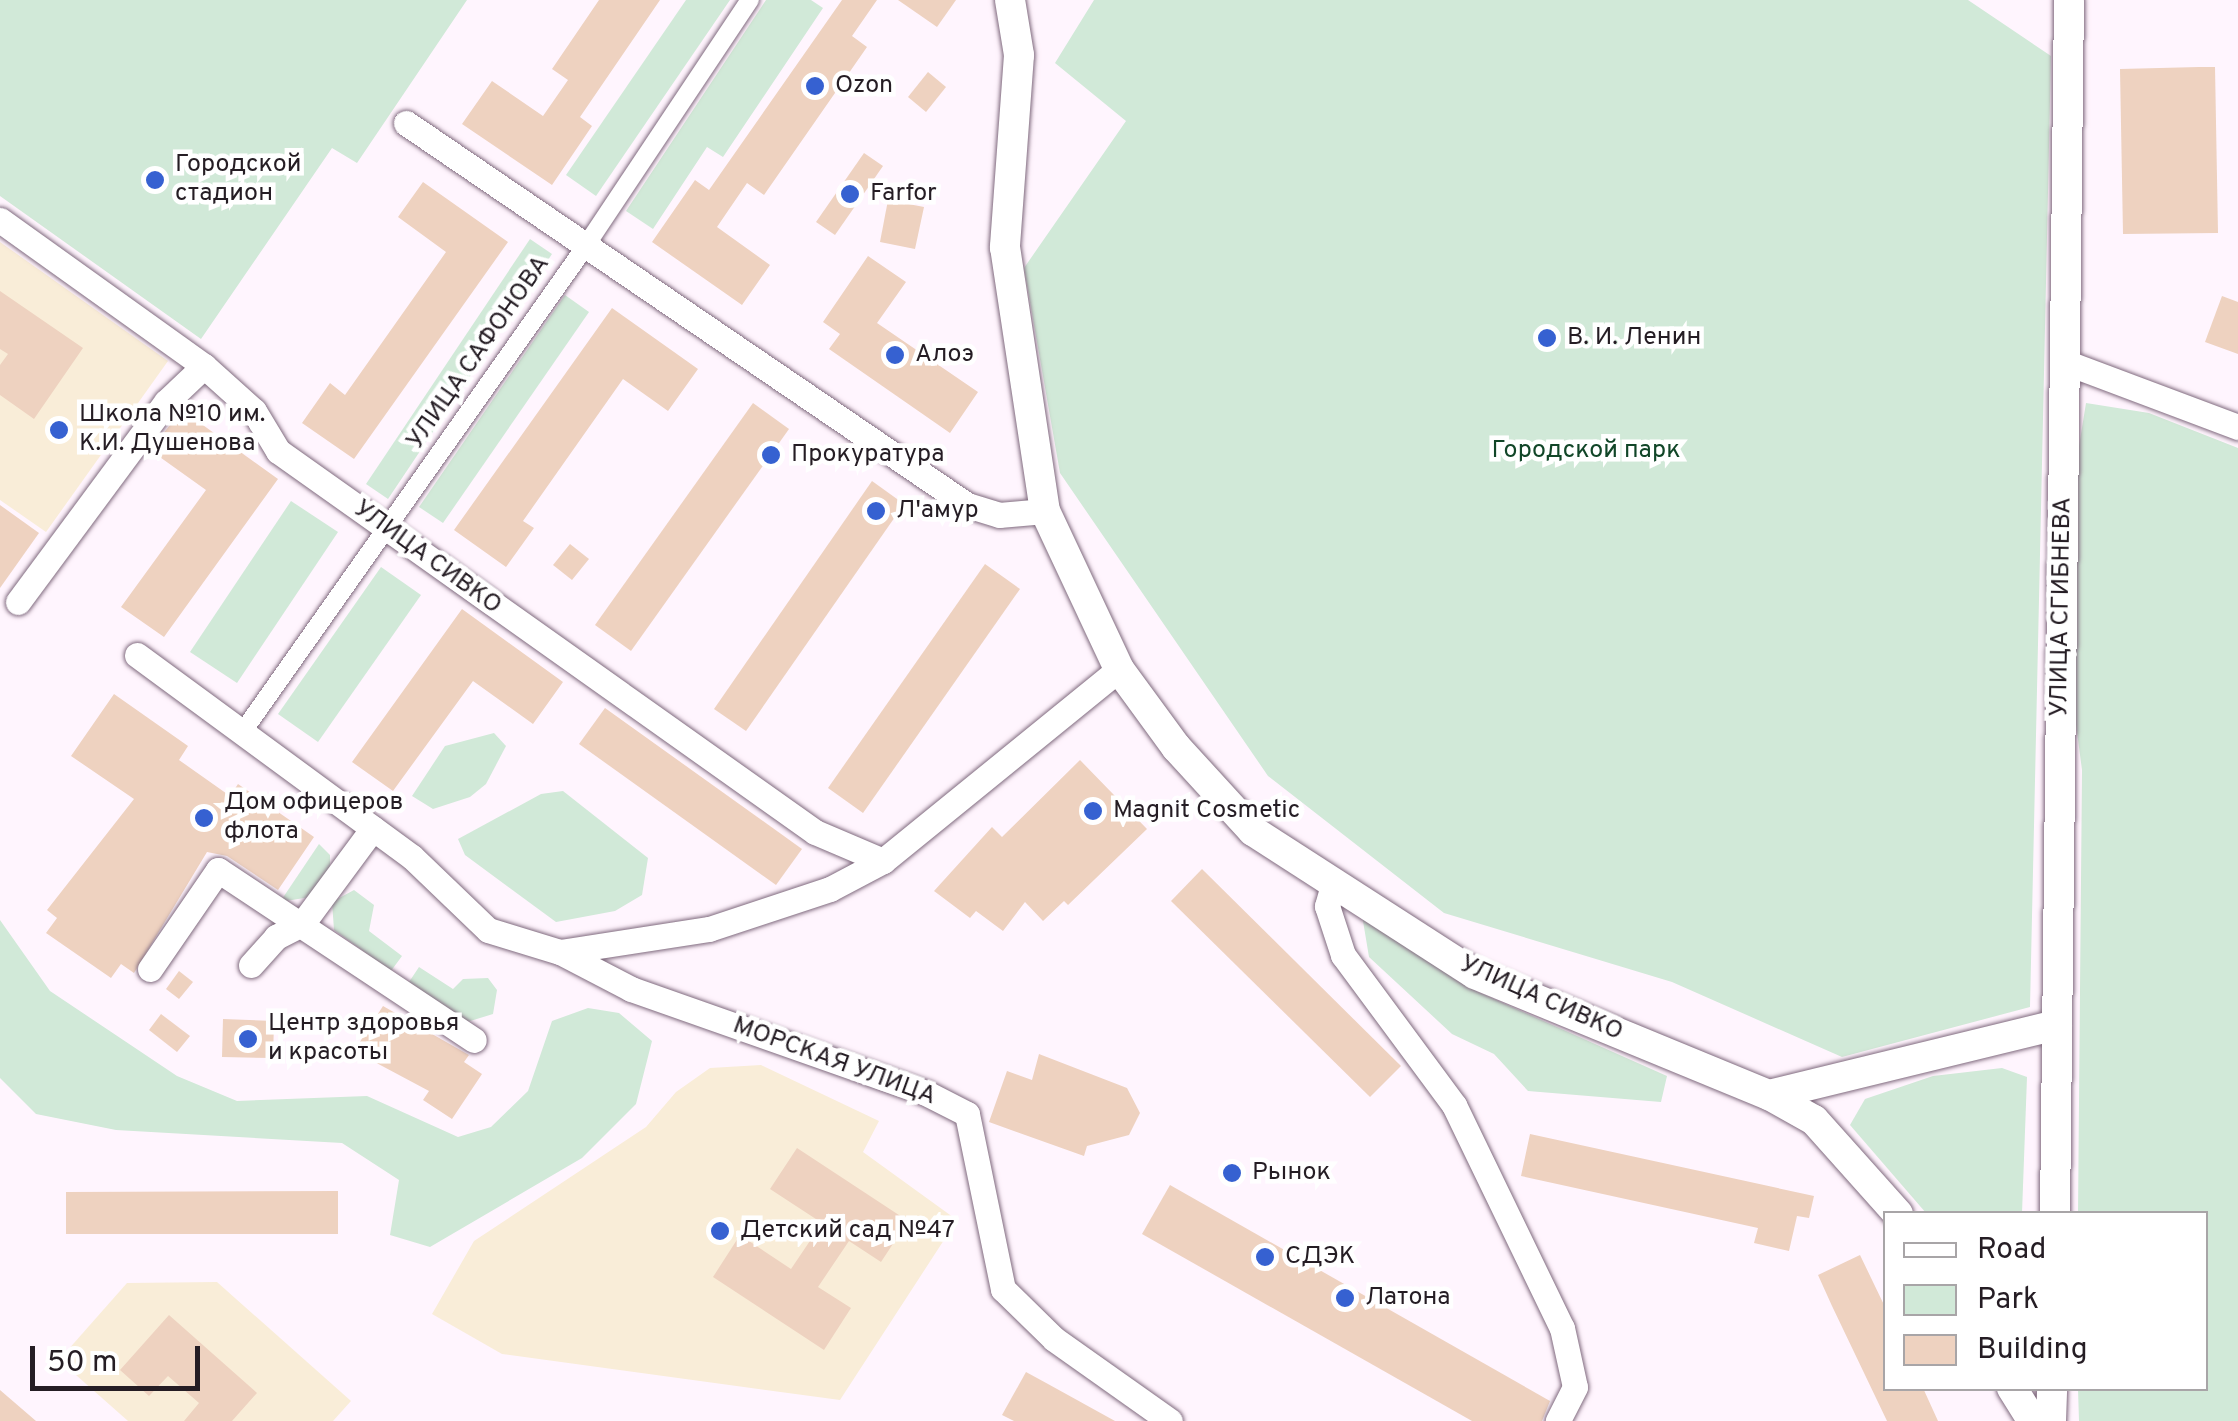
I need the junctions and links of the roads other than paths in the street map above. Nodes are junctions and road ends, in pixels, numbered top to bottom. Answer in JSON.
{"nodes":[{"id":1,"x":750,"y":0,"type":"edge"},
{"id":2,"x":1010,"y":0,"type":"edge"},
{"id":3,"x":2069,"y":0,"type":"edge"},
{"id":4,"x":406,"y":123,"type":"dead end"},
{"id":5,"x":0,"y":220,"type":"edge"},
{"id":6,"x":583,"y":250,"type":"junction"},
{"id":7,"x":2065,"y":362,"type":"junction"},
{"id":8,"x":204,"y":366,"type":"junction"},
{"id":9,"x":2238,"y":427,"type":"edge"},
{"id":10,"x":1045,"y":511,"type":"junction"},
{"id":11,"x":386,"y":528,"type":"junction"},
{"id":12,"x":18,"y":602,"type":"dead end"},
{"id":13,"x":137,"y":655,"type":"dead end"},
{"id":14,"x":1119,"y":669,"type":"junction"},
{"id":15,"x":244,"y":730,"type":"junction"},
{"id":16,"x":372,"y":828,"type":"junction"},
{"id":17,"x":883,"y":861,"type":"junction"},
{"id":18,"x":1333,"y":885,"type":"junction"},
{"id":19,"x":302,"y":924,"type":"junction"},
{"id":20,"x":560,"y":952,"type":"junction"},
{"id":21,"x":251,"y":965,"type":"dead end"},
{"id":22,"x":150,"y":969,"type":"dead end"},
{"id":23,"x":2057,"y":1025,"type":"junction"},
{"id":24,"x":474,"y":1040,"type":"dead end"},
{"id":25,"x":1769,"y":1096,"type":"junction"},
{"id":26,"x":1895,"y":1211,"type":"edge"},
{"id":27,"x":2054,"y":1211,"type":"edge"},
{"id":28,"x":2014,"y":1391,"type":"edge"},
{"id":29,"x":2052,"y":1391,"type":"edge"},
{"id":30,"x":1170,"y":1421,"type":"edge"},
{"id":31,"x":1558,"y":1421,"type":"edge"},
{"id":32,"x":2033,"y":1421,"type":"edge"},
{"id":33,"x":2051,"y":1421,"type":"edge"}],
"edges":[{"from":1,"to":6,"type":"street","name":"УЛИЦА САФОНОВА"},
{"from":2,"to":10,"type":"street","name":"УЛИЦА СИВКО"},
{"from":3,"to":7,"type":"street","name":"УЛИЦА СГИБНЕВА"},
{"from":4,"to":6,"type":"street"},
{"from":5,"to":8,"type":"street","name":"УЛИЦА СИВКО"},
{"from":6,"to":10,"type":"street"},
{"from":6,"to":11,"type":"street","name":"УЛИЦА САФОНОВА"},
{"from":7,"to":9,"type":"street"},
{"from":7,"to":23,"type":"street","name":"УЛИЦА СГИБНЕВА"},
{"from":8,"to":11,"type":"street","name":"УЛИЦА СИВКО"},
{"from":8,"to":12,"type":"street"},
{"from":10,"to":14,"type":"street","name":"УЛИЦА СИВКО"},
{"from":11,"to":15,"type":"street","name":"УЛИЦА САФОНОВА"},
{"from":11,"to":17,"type":"street","name":"УЛИЦА СИВКО"},
{"from":13,"to":15,"type":"street"},
{"from":14,"to":17,"type":"street"},
{"from":14,"to":18,"type":"street","name":"УЛИЦА СИВКО"},
{"from":15,"to":16,"type":"street"},
{"from":16,"to":19,"type":"street"},
{"from":16,"to":20,"type":"street"},
{"from":17,"to":20,"type":"street"},
{"from":18,"to":25,"type":"street","name":"УЛИЦА СИВКО"},
{"from":18,"to":31,"type":"street"},
{"from":19,"to":21,"type":"street"},
{"from":19,"to":22,"type":"street"},
{"from":19,"to":24,"type":"street"},
{"from":20,"to":30,"type":"street","name":"МОРСКАЯ УЛИЦА"},
{"from":23,"to":25,"type":"street"},
{"from":23,"to":27,"type":"street","name":"УЛИЦА СГИБНЕВА"},
{"from":25,"to":26,"type":"street","name":"УЛИЦА СИВКО"},
{"from":28,"to":32,"type":"street"},
{"from":29,"to":33,"type":"street"}]}
